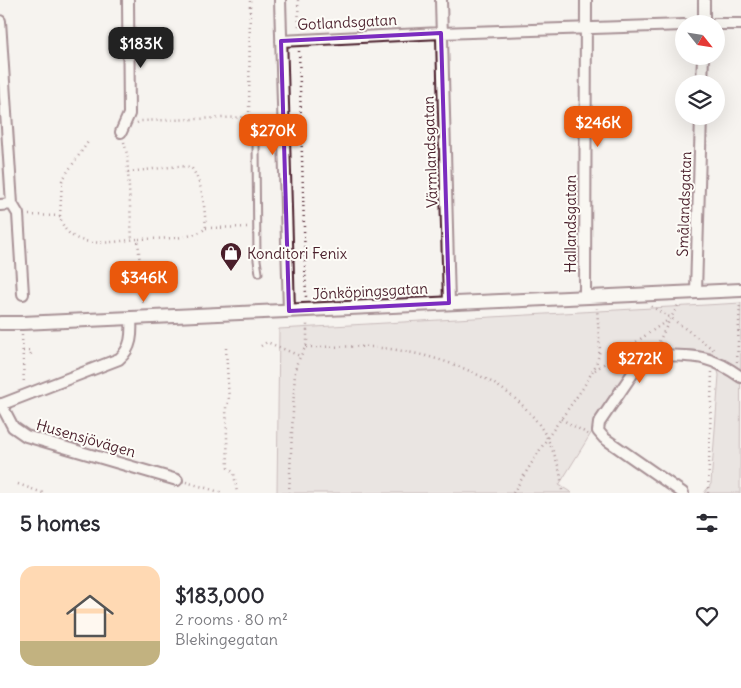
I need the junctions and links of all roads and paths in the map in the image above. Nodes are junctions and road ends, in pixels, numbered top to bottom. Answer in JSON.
{"nodes":[{"id":1,"x":128,"y":0,"type":"edge"},
{"id":2,"x":250,"y":0,"type":"edge"},
{"id":3,"x":280,"y":0,"type":"edge"},
{"id":4,"x":298,"y":0,"type":"edge"},
{"id":5,"x":441,"y":0,"type":"edge"},
{"id":6,"x":586,"y":0,"type":"edge"},
{"id":7,"x":704,"y":0,"type":"edge"},
{"id":8,"x":704,"y":15,"type":"edge"},
{"id":9,"x":0,"y":21,"type":"edge"},
{"id":10,"x":725,"y":24,"type":"edge"},
{"id":11,"x":741,"y":24,"type":"edge"},
{"id":12,"x":675,"y":25,"type":"edge"},
{"id":13,"x":586,"y":28,"type":"junction"},
{"id":14,"x":441,"y":33,"type":"junction"},
{"id":15,"x":281,"y":40,"type":"junction"},
{"id":16,"x":299,"y":40,"type":"junction"},
{"id":17,"x":2,"y":83,"type":"edge"},
{"id":18,"x":284,"y":123,"type":"junction"},
{"id":19,"x":700,"y":125,"type":"edge"},
{"id":20,"x":121,"y":132,"type":"junction"},
{"id":21,"x":88,"y":142,"type":"dead end"},
{"id":22,"x":128,"y":172,"type":"junction"},
{"id":23,"x":0,"y":204,"type":"edge"},
{"id":24,"x":12,"y":204,"type":"junction"},
{"id":25,"x":18,"y":214,"type":"junction"},
{"id":26,"x":60,"y":216,"type":"junction"},
{"id":27,"x":257,"y":226,"type":"junction"},
{"id":28,"x":206,"y":228,"type":"junction"},
{"id":29,"x":138,"y":239,"type":"junction"},
{"id":30,"x":132,"y":240,"type":"junction"},
{"id":31,"x":259,"y":273,"type":"dead end"},
{"id":32,"x":741,"y":290,"type":"edge"},
{"id":33,"x":690,"y":292,"type":"junction"},
{"id":34,"x":23,"y":294,"type":"dead end"},
{"id":35,"x":633,"y":295,"type":"junction"},
{"id":36,"x":591,"y":297,"type":"junction"},
{"id":37,"x":449,"y":303,"type":"junction"},
{"id":38,"x":307,"y":310,"type":"junction"},
{"id":39,"x":289,"y":311,"type":"junction"},
{"id":40,"x":137,"y":318,"type":"junction"},
{"id":41,"x":670,"y":318,"type":"junction"},
{"id":42,"x":0,"y":323,"type":"edge"},
{"id":43,"x":22,"y":323,"type":"junction"},
{"id":44,"x":262,"y":346,"type":"dead end"},
{"id":45,"x":306,"y":347,"type":"junction"},
{"id":46,"x":226,"y":348,"type":"dead end"},
{"id":47,"x":23,"y":351,"type":"junction"},
{"id":48,"x":31,"y":355,"type":"dead end"},
{"id":49,"x":653,"y":355,"type":"junction"},
{"id":50,"x":714,"y":355,"type":"junction"},
{"id":51,"x":300,"y":356,"type":"junction"},
{"id":52,"x":730,"y":361,"type":"dead end"},
{"id":53,"x":593,"y":371,"type":"junction"},
{"id":54,"x":741,"y":377,"type":"edge"},
{"id":55,"x":24,"y":395,"type":"junction"},
{"id":56,"x":1,"y":404,"type":"edge"},
{"id":57,"x":561,"y":418,"type":"junction"},
{"id":58,"x":598,"y":431,"type":"junction"},
{"id":59,"x":548,"y":437,"type":"junction"},
{"id":60,"x":177,"y":480,"type":"joint"},
{"id":61,"x":18,"y":484,"type":"dead end"},
{"id":62,"x":43,"y":493,"type":"edge"},
{"id":63,"x":223,"y":493,"type":"edge"},
{"id":64,"x":237,"y":493,"type":"edge"},
{"id":65,"x":289,"y":493,"type":"edge"},
{"id":66,"x":513,"y":493,"type":"edge"},
{"id":67,"x":562,"y":493,"type":"edge"},
{"id":68,"x":683,"y":493,"type":"edge"},
{"id":69,"x":708,"y":493,"type":"edge"}],
"edges":[{"from":1,"to":20,"type":"street"},
{"from":2,"to":20,"type":"path"},
{"from":3,"to":15,"type":"street"},
{"from":4,"to":16,"type":"path"},
{"from":5,"to":14,"type":"street","name":"Värmlandsgatan"},
{"from":6,"to":13,"type":"street","name":"Hallandsgatan"},
{"from":7,"to":8,"type":"street"},
{"from":9,"to":17,"type":"street"},
{"from":10,"to":11,"type":"street"},
{"from":12,"to":13,"type":"street","name":"Gotlandsgatan"},
{"from":13,"to":14,"type":"street","name":"Gotlandsgatan"},
{"from":13,"to":36,"type":"street","name":"Hallandsgatan"},
{"from":14,"to":16,"type":"street","name":"Gotlandsgatan"},
{"from":14,"to":37,"type":"street","name":"Värmlandsgatan"},
{"from":15,"to":16,"type":"street","name":"Gotlandsgatan"},
{"from":15,"to":18,"type":"street"},
{"from":16,"to":38,"type":"path"},
{"from":17,"to":24,"type":"street"},
{"from":18,"to":27,"type":"lane"},
{"from":18,"to":39,"type":"street"},
{"from":19,"to":33,"type":"street","name":"Smålandsgatan"},
{"from":20,"to":22,"type":"path"},
{"from":21,"to":26,"type":"path"},
{"from":22,"to":28,"type":"path"},
{"from":22,"to":30,"type":"path"},
{"from":23,"to":24,"type":"street"},
{"from":24,"to":25,"type":"street"},
{"from":25,"to":26,"type":"path"},
{"from":25,"to":34,"type":"street"},
{"from":26,"to":30,"type":"path"},
{"from":27,"to":28,"type":"path"},
{"from":27,"to":31,"type":"lane"},
{"from":28,"to":29,"type":"path"},
{"from":29,"to":30,"type":"path"},
{"from":29,"to":40,"type":"path"},
{"from":32,"to":33,"type":"street","name":"Jönköpingsgatan"},
{"from":32,"to":52,"type":"path"},
{"from":33,"to":35,"type":"street","name":"Jönköpingsgatan"},
{"from":33,"to":41,"type":"path"},
{"from":35,"to":36,"type":"street","name":"Jönköpingsgatan"},
{"from":35,"to":41,"type":"path"},
{"from":36,"to":37,"type":"street","name":"Jönköpingsgatan"},
{"from":36,"to":53,"type":"path"},
{"from":37,"to":38,"type":"street","name":"Jönköpingsgatan"},
{"from":38,"to":39,"type":"street","name":"Jönköpingsgatan"},
{"from":38,"to":45,"type":"path"},
{"from":39,"to":40,"type":"street","name":"Jönköpingsgatan"},
{"from":40,"to":43,"type":"street","name":"Jönköpingsgatan"},
{"from":40,"to":55,"type":"street","name":"Husensjövägen"},
{"from":41,"to":49,"type":"path"},
{"from":41,"to":50,"type":"path"},
{"from":41,"to":53,"type":"path"},
{"from":42,"to":43,"type":"street","name":"Jönköpingsgatan"},
{"from":43,"to":47,"type":"path"},
{"from":44,"to":51,"type":"path"},
{"from":45,"to":51,"type":"path"},
{"from":45,"to":59,"type":"path"},
{"from":46,"to":64,"type":"path"},
{"from":47,"to":48,"type":"path"},
{"from":47,"to":55,"type":"path"},
{"from":49,"to":50,"type":"street"},
{"from":49,"to":58,"type":"street"},
{"from":50,"to":54,"type":"street"},
{"from":50,"to":69,"type":"path"},
{"from":51,"to":65,"type":"path"},
{"from":53,"to":57,"type":"path"},
{"from":55,"to":56,"type":"street","name":"Husensjövägen"},
{"from":56,"to":60,"type":"street","name":"Husensjövägen"},
{"from":57,"to":58,"type":"path"},
{"from":57,"to":59,"type":"path"},
{"from":58,"to":68,"type":"street"},
{"from":59,"to":66,"type":"path"},
{"from":59,"to":67,"type":"path"},
{"from":60,"to":63,"type":"path"},
{"from":61,"to":62,"type":"path"}]}
